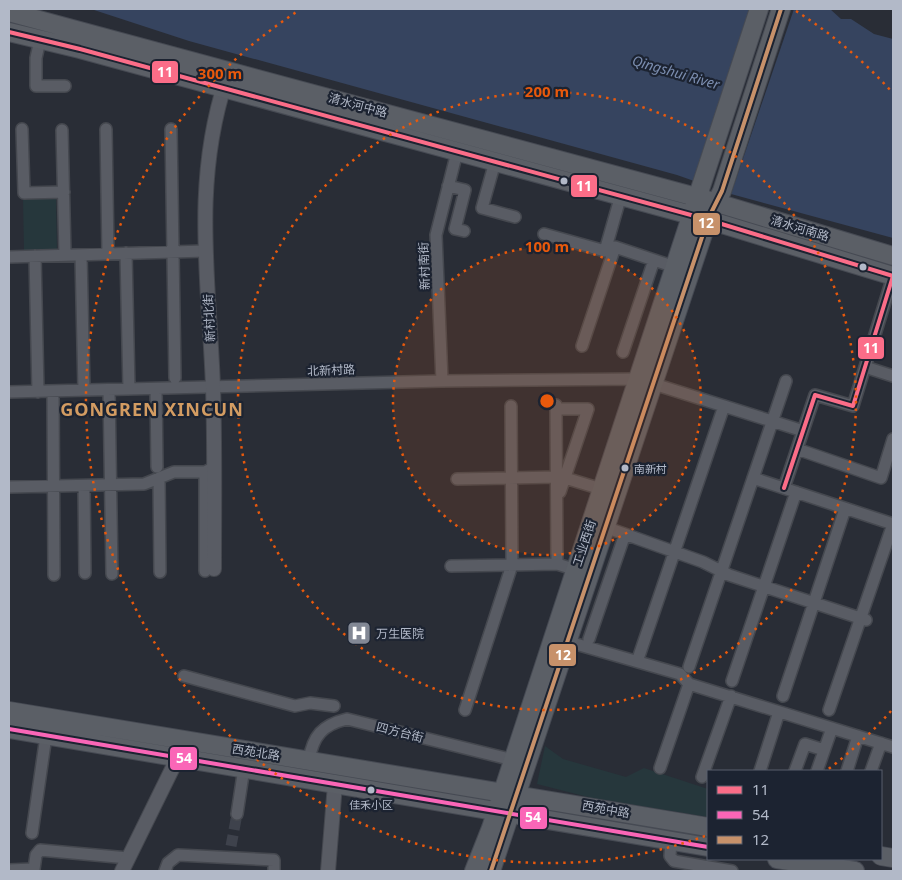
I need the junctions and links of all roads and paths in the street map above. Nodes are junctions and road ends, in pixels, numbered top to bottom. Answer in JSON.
{"nodes":[{"id":1,"x":760,"y":9,"type":"edge"},
{"id":2,"x":781,"y":9,"type":"edge"},
{"id":3,"x":9,"y":12,"type":"edge"},
{"id":4,"x":9,"y":32,"type":"edge"},
{"id":5,"x":40,"y":40,"type":"junction"},
{"id":6,"x":230,"y":70,"type":"junction"},
{"id":7,"x":65,"y":86,"type":"dead end"},
{"id":8,"x":224,"y":88,"type":"junction"},
{"id":9,"x":171,"y":129,"type":"dead end"},
{"id":10,"x":22,"y":130,"type":"dead end"},
{"id":11,"x":62,"y":130,"type":"dead end"},
{"id":12,"x":106,"y":130,"type":"dead end"},
{"id":13,"x":456,"y":152,"type":"junction"},
{"id":14,"x":495,"y":162,"type":"junction"},
{"id":15,"x":448,"y":186,"type":"junction"},
{"id":16,"x":64,"y":192,"type":"junction"},
{"id":17,"x":621,"y":195,"type":"junction"},
{"id":18,"x":715,"y":197,"type":"junction"},
{"id":19,"x":670,"y":209,"type":"junction"},
{"id":20,"x":515,"y":217,"type":"dead end"},
{"id":21,"x":701,"y":217,"type":"junction"},
{"id":22,"x":738,"y":228,"type":"junction"},
{"id":23,"x":464,"y":231,"type":"dead end"},
{"id":24,"x":544,"y":234,"type":"dead end"},
{"id":25,"x":690,"y":248,"type":"junction"},
{"id":26,"x":205,"y":251,"type":"junction"},
{"id":27,"x":173,"y":252,"type":"junction"},
{"id":28,"x":126,"y":253,"type":"junction"},
{"id":29,"x":108,"y":254,"type":"junction"},
{"id":30,"x":65,"y":255,"type":"junction"},
{"id":31,"x":81,"y":255,"type":"junction"},
{"id":32,"x":35,"y":256,"type":"junction"},
{"id":33,"x":893,"y":256,"type":"edge"},
{"id":34,"x":9,"y":257,"type":"edge"},
{"id":35,"x":654,"y":260,"type":"junction"},
{"id":36,"x":675,"y":267,"type":"junction"},
{"id":37,"x":893,"y":276,"type":"edge"},
{"id":38,"x":582,"y":346,"type":"dead end"},
{"id":39,"x":623,"y":352,"type":"dead end"},
{"id":40,"x":865,"y":367,"type":"junction"},
{"id":41,"x":893,"y":376,"type":"edge"},
{"id":42,"x":175,"y":378,"type":"dead end"},
{"id":43,"x":442,"y":381,"type":"junction"},
{"id":44,"x":786,"y":381,"type":"dead end"},
{"id":45,"x":645,"y":382,"type":"junction"},
{"id":46,"x":212,"y":387,"type":"junction"},
{"id":47,"x":129,"y":389,"type":"junction"},
{"id":48,"x":156,"y":389,"type":"junction"},
{"id":49,"x":84,"y":390,"type":"junction"},
{"id":50,"x":110,"y":390,"type":"junction"},
{"id":51,"x":52,"y":391,"type":"junction"},
{"id":52,"x":9,"y":392,"type":"edge"},
{"id":53,"x":38,"y":392,"type":"junction"},
{"id":54,"x":511,"y":406,"type":"dead end"},
{"id":55,"x":724,"y":406,"type":"junction"},
{"id":56,"x":772,"y":421,"type":"junction"},
{"id":57,"x":798,"y":429,"type":"dead end"},
{"id":58,"x":893,"y":439,"type":"edge"},
{"id":59,"x":797,"y":449,"type":"junction"},
{"id":60,"x":209,"y":470,"type":"junction"},
{"id":61,"x":158,"y":473,"type":"junction"},
{"id":62,"x":512,"y":477,"type":"junction"},
{"id":63,"x":561,"y":477,"type":"junction"},
{"id":64,"x":753,"y":478,"type":"junction"},
{"id":65,"x":457,"y":479,"type":"dead end"},
{"id":66,"x":84,"y":486,"type":"junction"},
{"id":67,"x":110,"y":486,"type":"junction"},
{"id":68,"x":9,"y":487,"type":"edge"},
{"id":69,"x":54,"y":487,"type":"junction"},
{"id":70,"x":784,"y":488,"type":"junction"},
{"id":71,"x":609,"y":491,"type":"junction"},
{"id":72,"x":796,"y":492,"type":"junction"},
{"id":73,"x":845,"y":509,"type":"junction"},
{"id":74,"x":893,"y":524,"type":"edge"},
{"id":75,"x":605,"y":527,"type":"junction"},
{"id":76,"x":625,"y":534,"type":"junction"},
{"id":77,"x":675,"y":552,"type":"junction"},
{"id":78,"x":557,"y":564,"type":"junction"},
{"id":79,"x":512,"y":565,"type":"junction"},
{"id":80,"x":451,"y":566,"type":"dead end"},
{"id":81,"x":210,"y":570,"type":"dead end"},
{"id":82,"x":721,"y":571,"type":"junction"},
{"id":83,"x":160,"y":572,"type":"dead end"},
{"id":84,"x":582,"y":572,"type":"junction"},
{"id":85,"x":85,"y":573,"type":"dead end"},
{"id":86,"x":112,"y":574,"type":"dead end"},
{"id":87,"x":54,"y":575,"type":"dead end"},
{"id":88,"x":764,"y":587,"type":"junction"},
{"id":89,"x":814,"y":603,"type":"junction"},
{"id":90,"x":863,"y":619,"type":"junction"},
{"id":91,"x":589,"y":638,"type":"dead end"},
{"id":92,"x":560,"y":640,"type":"junction"},
{"id":93,"x":640,"y":656,"type":"dead end"},
{"id":94,"x":689,"y":667,"type":"dead end"},
{"id":95,"x":184,"y":676,"type":"dead end"},
{"id":96,"x":732,"y":681,"type":"dead end"},
{"id":97,"x":689,"y":684,"type":"junction"},
{"id":98,"x":730,"y":696,"type":"junction"},
{"id":99,"x":782,"y":696,"type":"dead end"},
{"id":100,"x":465,"y":710,"type":"dead end"},
{"id":101,"x":829,"y":710,"type":"dead end"},
{"id":102,"x":9,"y":711,"type":"edge"},
{"id":103,"x":779,"y":712,"type":"junction"},
{"id":104,"x":334,"y":722,"type":"junction"},
{"id":105,"x":832,"y":728,"type":"junction"},
{"id":106,"x":9,"y":731,"type":"edge"},
{"id":107,"x":46,"y":736,"type":"junction"},
{"id":108,"x":858,"y":736,"type":"junction"},
{"id":109,"x":881,"y":743,"type":"junction"},
{"id":110,"x":893,"y":747,"type":"edge"},
{"id":111,"x":824,"y":750,"type":"junction"},
{"id":112,"x":178,"y":757,"type":"junction"},
{"id":113,"x":309,"y":760,"type":"junction"},
{"id":114,"x":513,"y":760,"type":"junction"},
{"id":115,"x":244,"y":768,"type":"junction"},
{"id":116,"x":660,"y":768,"type":"dead end"},
{"id":117,"x":760,"y":770,"type":"edge"},
{"id":118,"x":795,"y":770,"type":"edge"},
{"id":119,"x":818,"y":770,"type":"edge"},
{"id":120,"x":847,"y":770,"type":"edge"},
{"id":121,"x":871,"y":770,"type":"edge"},
{"id":122,"x":702,"y":777,"type":"dead end"},
{"id":123,"x":335,"y":784,"type":"junction"},
{"id":124,"x":510,"y":793,"type":"junction"},
{"id":125,"x":504,"y":812,"type":"junction"},
{"id":126,"x":237,"y":814,"type":"tunnel mouth"},
{"id":127,"x":707,"y":827,"type":"edge"},
{"id":128,"x":32,"y":833,"type":"dead end"},
{"id":129,"x":670,"y":841,"type":"junction"},
{"id":130,"x":707,"y":847,"type":"edge"},
{"id":131,"x":128,"y":858,"type":"junction"},
{"id":132,"x":784,"y":860,"type":"edge"},
{"id":133,"x":9,"y":870,"type":"edge"},
{"id":134,"x":34,"y":870,"type":"edge"},
{"id":135,"x":122,"y":871,"type":"edge"},
{"id":136,"x":165,"y":871,"type":"edge"},
{"id":137,"x":274,"y":871,"type":"edge"},
{"id":138,"x":328,"y":871,"type":"edge"},
{"id":139,"x":474,"y":871,"type":"edge"},
{"id":140,"x":491,"y":871,"type":"edge"},
{"id":141,"x":732,"y":871,"type":"edge"},
{"id":142,"x":855,"y":871,"type":"edge"}],
"edges":[{"from":1,"to":18,"type":"main road"},
{"from":2,"to":18,"type":"main road"},
{"from":3,"to":6,"type":"main road","name":"清水河中路"},
{"from":4,"to":5,"type":"main road","name":"清水河中路"},
{"from":5,"to":7,"type":"street"},
{"from":5,"to":8,"type":"main road","name":"清水河中路"},
{"from":6,"to":8,"type":"street","name":"新村北街"},
{"from":6,"to":18,"type":"main road","name":"清水河中路"},
{"from":8,"to":13,"type":"main road","name":"清水河中路"},
{"from":8,"to":26,"type":"street","name":"新村北街"},
{"from":9,"to":27,"type":"street"},
{"from":10,"to":16,"type":"street"},
{"from":11,"to":16,"type":"street"},
{"from":12,"to":29,"type":"street"},
{"from":13,"to":14,"type":"main road","name":"清水河中路"},
{"from":13,"to":15,"type":"street","name":"新村南街"},
{"from":14,"to":17,"type":"main road","name":"清水河中路"},
{"from":14,"to":20,"type":"street"},
{"from":15,"to":23,"type":"street"},
{"from":15,"to":43,"type":"street","name":"新村南街"},
{"from":16,"to":30,"type":"street"},
{"from":17,"to":19,"type":"main road","name":"清水河中路"},
{"from":17,"to":24,"type":"street"},
{"from":18,"to":21,"type":"main road","name":"工业西街"},
{"from":18,"to":33,"type":"main road","name":"清水河南路"},
{"from":19,"to":21,"type":"main road","name":"清水河中路"},
{"from":19,"to":25,"type":"main road"},
{"from":21,"to":22,"type":"main road","name":"清水河南路"},
{"from":21,"to":25,"type":"main road","name":"工业西街"},
{"from":22,"to":25,"type":"main road"},
{"from":22,"to":37,"type":"main road","name":"清水河南路"},
{"from":25,"to":36,"type":"main road","name":"工业西街"},
{"from":25,"to":45,"type":"main road","name":"工业西街"},
{"from":26,"to":27,"type":"street"},
{"from":26,"to":46,"type":"street","name":"新村北街"},
{"from":27,"to":28,"type":"street"},
{"from":27,"to":42,"type":"street"},
{"from":28,"to":29,"type":"street"},
{"from":28,"to":47,"type":"street"},
{"from":29,"to":31,"type":"street"},
{"from":30,"to":31,"type":"street"},
{"from":30,"to":32,"type":"street"},
{"from":31,"to":49,"type":"street"},
{"from":32,"to":34,"type":"street"},
{"from":32,"to":53,"type":"street"},
{"from":35,"to":36,"type":"street"},
{"from":35,"to":38,"type":"street"},
{"from":35,"to":39,"type":"street"},
{"from":36,"to":45,"type":"main road","name":"工业西街"},
{"from":37,"to":40,"type":"street"},
{"from":40,"to":41,"type":"street"},
{"from":40,"to":59,"type":"street"},
{"from":43,"to":45,"type":"street","name":"北新村路"},
{"from":43,"to":46,"type":"street","name":"北新村路"},
{"from":44,"to":56,"type":"street"},
{"from":45,"to":55,"type":"street","name":"北新村路"},
{"from":45,"to":71,"type":"main road","name":"工业西街"},
{"from":46,"to":48,"type":"street","name":"北新村路"},
{"from":46,"to":60,"type":"street","name":"新村北街"},
{"from":47,"to":48,"type":"street","name":"北新村路"},
{"from":47,"to":50,"type":"street","name":"北新村路"},
{"from":48,"to":61,"type":"street"},
{"from":49,"to":50,"type":"street","name":"北新村路"},
{"from":49,"to":51,"type":"street","name":"北新村路"},
{"from":50,"to":67,"type":"street"},
{"from":51,"to":53,"type":"street","name":"北新村路"},
{"from":51,"to":69,"type":"street"},
{"from":52,"to":53,"type":"street","name":"北新村路"},
{"from":54,"to":62,"type":"street"},
{"from":55,"to":56,"type":"street","name":"北新村路"},
{"from":55,"to":77,"type":"street"},
{"from":56,"to":57,"type":"street","name":"北新村路"},
{"from":56,"to":64,"type":"street"},
{"from":58,"to":59,"type":"street"},
{"from":59,"to":70,"type":"street"},
{"from":60,"to":61,"type":"street"},
{"from":60,"to":81,"type":"street","name":"新村北街"},
{"from":61,"to":67,"type":"street"},
{"from":61,"to":83,"type":"street"},
{"from":62,"to":63,"type":"street"},
{"from":62,"to":65,"type":"street"},
{"from":62,"to":79,"type":"street"},
{"from":63,"to":63,"type":"street"},
{"from":63,"to":71,"type":"street"},
{"from":63,"to":78,"type":"street"},
{"from":64,"to":70,"type":"street"},
{"from":64,"to":82,"type":"street"},
{"from":66,"to":67,"type":"street"},
{"from":66,"to":69,"type":"street"},
{"from":66,"to":85,"type":"street"},
{"from":67,"to":86,"type":"street"},
{"from":68,"to":69,"type":"street"},
{"from":69,"to":87,"type":"street"},
{"from":70,"to":72,"type":"street"},
{"from":71,"to":75,"type":"main road","name":"工业西街"},
{"from":71,"to":84,"type":"main road","name":"工业西街"},
{"from":72,"to":73,"type":"street"},
{"from":72,"to":88,"type":"street"},
{"from":73,"to":74,"type":"street"},
{"from":73,"to":89,"type":"street"},
{"from":74,"to":90,"type":"street"},
{"from":75,"to":76,"type":"street"},
{"from":75,"to":84,"type":"main road","name":"工业西街"},
{"from":76,"to":77,"type":"street"},
{"from":76,"to":91,"type":"street"},
{"from":77,"to":82,"type":"street"},
{"from":77,"to":93,"type":"street"},
{"from":78,"to":79,"type":"street"},
{"from":78,"to":84,"type":"street"},
{"from":79,"to":80,"type":"street"},
{"from":79,"to":100,"type":"street"},
{"from":82,"to":88,"type":"street"},
{"from":82,"to":94,"type":"street"},
{"from":84,"to":92,"type":"main road","name":"工业西街"},
{"from":88,"to":89,"type":"street"},
{"from":88,"to":96,"type":"street"},
{"from":89,"to":90,"type":"street"},
{"from":89,"to":99,"type":"street"},
{"from":90,"to":101,"type":"street"},
{"from":92,"to":97,"type":"street"},
{"from":92,"to":114,"type":"main road","name":"工业西街"},
{"from":92,"to":124,"type":"main road","name":"工业西街"},
{"from":95,"to":104,"type":"street"},
{"from":97,"to":98,"type":"street"},
{"from":97,"to":116,"type":"street"},
{"from":98,"to":103,"type":"street"},
{"from":98,"to":122,"type":"street"},
{"from":102,"to":113,"type":"main road","name":"西苑北路"},
{"from":103,"to":105,"type":"street"},
{"from":103,"to":117,"type":"street"},
{"from":104,"to":113,"type":"street"},
{"from":104,"to":114,"type":"street","name":"四方台街"},
{"from":105,"to":108,"type":"street"},
{"from":105,"to":111,"type":"street"},
{"from":106,"to":107,"type":"main road","name":"西苑北路"},
{"from":107,"to":112,"type":"main road","name":"西苑北路"},
{"from":107,"to":128,"type":"street"},
{"from":108,"to":109,"type":"street"},
{"from":108,"to":120,"type":"street"},
{"from":109,"to":110,"type":"street"},
{"from":109,"to":121,"type":"street"},
{"from":111,"to":118,"type":"street"},
{"from":111,"to":119,"type":"street"},
{"from":112,"to":115,"type":"main road","name":"西苑北路"},
{"from":112,"to":131,"type":"street"},
{"from":113,"to":124,"type":"main road","name":"西苑北路"},
{"from":114,"to":124,"type":"main road","name":"工业西街"},
{"from":115,"to":123,"type":"main road","name":"西苑北路"},
{"from":115,"to":126,"type":"street"},
{"from":123,"to":125,"type":"main road","name":"西苑北路"},
{"from":123,"to":138,"type":"street"},
{"from":124,"to":125,"type":"main road","name":"工业西街"},
{"from":124,"to":127,"type":"main road","name":"西苑中路"},
{"from":125,"to":129,"type":"main road","name":"西苑中路"},
{"from":125,"to":139,"type":"main road","name":"工业西街"},
{"from":125,"to":140,"type":"main road","name":"工业西街"},
{"from":129,"to":130,"type":"main road","name":"西苑中路"},
{"from":129,"to":141,"type":"street"},
{"from":131,"to":134,"type":"street"},
{"from":131,"to":135,"type":"street"},
{"from":132,"to":142,"type":"main road"},
{"from":133,"to":134,"type":"street"},
{"from":136,"to":137,"type":"street"}]}
